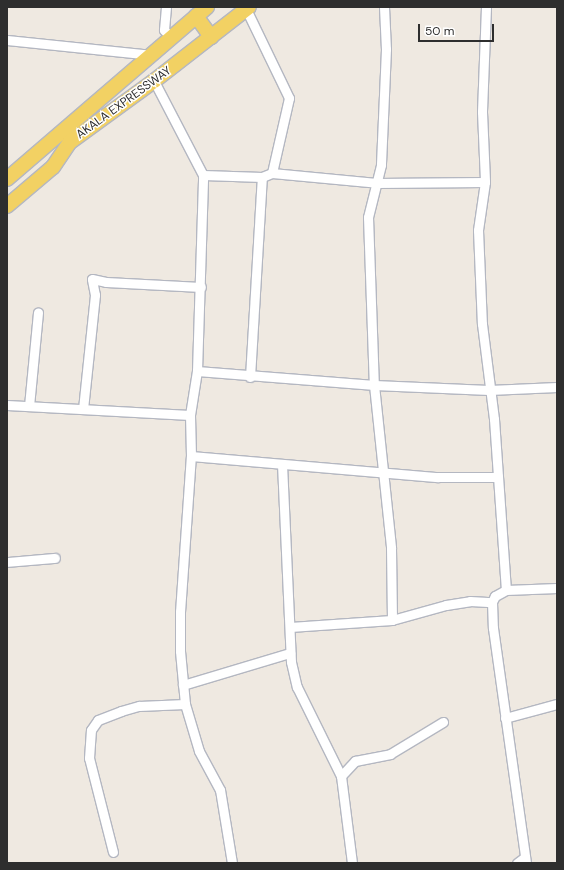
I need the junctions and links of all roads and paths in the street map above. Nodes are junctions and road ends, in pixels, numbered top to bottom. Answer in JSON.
{"nodes":[{"id":1,"x":166,"y":7,"type":"edge"},
{"id":2,"x":384,"y":7,"type":"edge"},
{"id":3,"x":486,"y":7,"type":"edge"},
{"id":4,"x":247,"y":8,"type":"edge"},
{"id":5,"x":201,"y":11,"type":"edge"},
{"id":6,"x":211,"y":37,"type":"junction"},
{"id":7,"x":171,"y":38,"type":"junction"},
{"id":8,"x":7,"y":40,"type":"edge"},
{"id":9,"x":152,"y":55,"type":"junction"},
{"id":10,"x":154,"y":81,"type":"junction"},
{"id":11,"x":272,"y":174,"type":"junction"},
{"id":12,"x":203,"y":175,"type":"junction"},
{"id":13,"x":262,"y":177,"type":"junction"},
{"id":14,"x":7,"y":179,"type":"edge"},
{"id":15,"x":377,"y":180,"type":"junction"},
{"id":16,"x":485,"y":182,"type":"junction"},
{"id":17,"x":7,"y":206,"type":"edge"},
{"id":18,"x":201,"y":287,"type":"junction"},
{"id":19,"x":38,"y":312,"type":"dead end"},
{"id":20,"x":197,"y":371,"type":"junction"},
{"id":21,"x":250,"y":376,"type":"junction"},
{"id":22,"x":374,"y":385,"type":"junction"},
{"id":23,"x":557,"y":387,"type":"edge"},
{"id":24,"x":489,"y":390,"type":"junction"},
{"id":25,"x":7,"y":404,"type":"edge"},
{"id":26,"x":29,"y":406,"type":"junction"},
{"id":27,"x":83,"y":409,"type":"junction"},
{"id":28,"x":190,"y":415,"type":"junction"},
{"id":29,"x":191,"y":456,"type":"junction"},
{"id":30,"x":282,"y":464,"type":"junction"},
{"id":31,"x":384,"y":470,"type":"junction"},
{"id":32,"x":498,"y":477,"type":"junction"},
{"id":33,"x":55,"y":558,"type":"dead end"},
{"id":34,"x":7,"y":562,"type":"edge"},
{"id":35,"x":557,"y":588,"type":"edge"},
{"id":36,"x":506,"y":590,"type":"junction"},
{"id":37,"x":492,"y":602,"type":"junction"},
{"id":38,"x":392,"y":620,"type":"junction"},
{"id":39,"x":290,"y":627,"type":"junction"},
{"id":40,"x":290,"y":652,"type":"junction"},
{"id":41,"x":183,"y":685,"type":"junction"},
{"id":42,"x":185,"y":704,"type":"junction"},
{"id":43,"x":557,"y":704,"type":"edge"},
{"id":44,"x":505,"y":718,"type":"junction"},
{"id":45,"x":444,"y":722,"type":"dead end"},
{"id":46,"x":342,"y":776,"type":"junction"},
{"id":47,"x":113,"y":852,"type":"dead end"},
{"id":48,"x":525,"y":860,"type":"edge"},
{"id":49,"x":232,"y":863,"type":"edge"},
{"id":50,"x":352,"y":863,"type":"edge"},
{"id":51,"x":517,"y":863,"type":"edge"}],
"edges":[{"from":1,"to":7,"type":"street"},
{"from":2,"to":15,"type":"street"},
{"from":3,"to":16,"type":"street"},
{"from":4,"to":6,"type":"main road","name":"AKALA EXPRESSWAY"},
{"from":4,"to":11,"type":"street"},
{"from":5,"to":6,"type":"main road"},
{"from":5,"to":7,"type":"main road","name":"AKALA EXPRESSWAY"},
{"from":6,"to":10,"type":"main road","name":"AKALA EXPRESSWAY"},
{"from":7,"to":9,"type":"main road","name":"AKALA EXPRESSWAY"},
{"from":8,"to":9,"type":"street"},
{"from":9,"to":14,"type":"main road","name":"AKALA EXPRESSWAY"},
{"from":10,"to":12,"type":"street"},
{"from":10,"to":17,"type":"main road","name":"AKALA EXPRESSWAY"},
{"from":11,"to":13,"type":"street"},
{"from":11,"to":15,"type":"street"},
{"from":12,"to":13,"type":"street"},
{"from":12,"to":18,"type":"street"},
{"from":13,"to":21,"type":"street"},
{"from":15,"to":16,"type":"street"},
{"from":15,"to":22,"type":"street"},
{"from":16,"to":24,"type":"street"},
{"from":18,"to":20,"type":"street"},
{"from":18,"to":27,"type":"street"},
{"from":19,"to":26,"type":"street"},
{"from":20,"to":21,"type":"street"},
{"from":20,"to":28,"type":"street"},
{"from":21,"to":22,"type":"street"},
{"from":22,"to":24,"type":"street"},
{"from":22,"to":31,"type":"street"},
{"from":23,"to":24,"type":"street"},
{"from":24,"to":32,"type":"street"},
{"from":25,"to":26,"type":"street"},
{"from":26,"to":27,"type":"street"},
{"from":27,"to":28,"type":"street"},
{"from":28,"to":29,"type":"street"},
{"from":29,"to":30,"type":"street"},
{"from":29,"to":41,"type":"street"},
{"from":30,"to":31,"type":"street"},
{"from":30,"to":39,"type":"street"},
{"from":31,"to":32,"type":"street"},
{"from":31,"to":38,"type":"street"},
{"from":32,"to":36,"type":"street"},
{"from":33,"to":34,"type":"street"},
{"from":35,"to":36,"type":"street"},
{"from":36,"to":37,"type":"street"},
{"from":37,"to":38,"type":"street"},
{"from":37,"to":44,"type":"street"},
{"from":38,"to":39,"type":"street"},
{"from":39,"to":40,"type":"street"},
{"from":40,"to":41,"type":"street"},
{"from":40,"to":46,"type":"street"},
{"from":41,"to":42,"type":"street"},
{"from":42,"to":47,"type":"street"},
{"from":42,"to":49,"type":"street"},
{"from":43,"to":44,"type":"street"},
{"from":44,"to":48,"type":"street"},
{"from":45,"to":46,"type":"street"},
{"from":46,"to":50,"type":"street"},
{"from":48,"to":51,"type":"street"}]}
